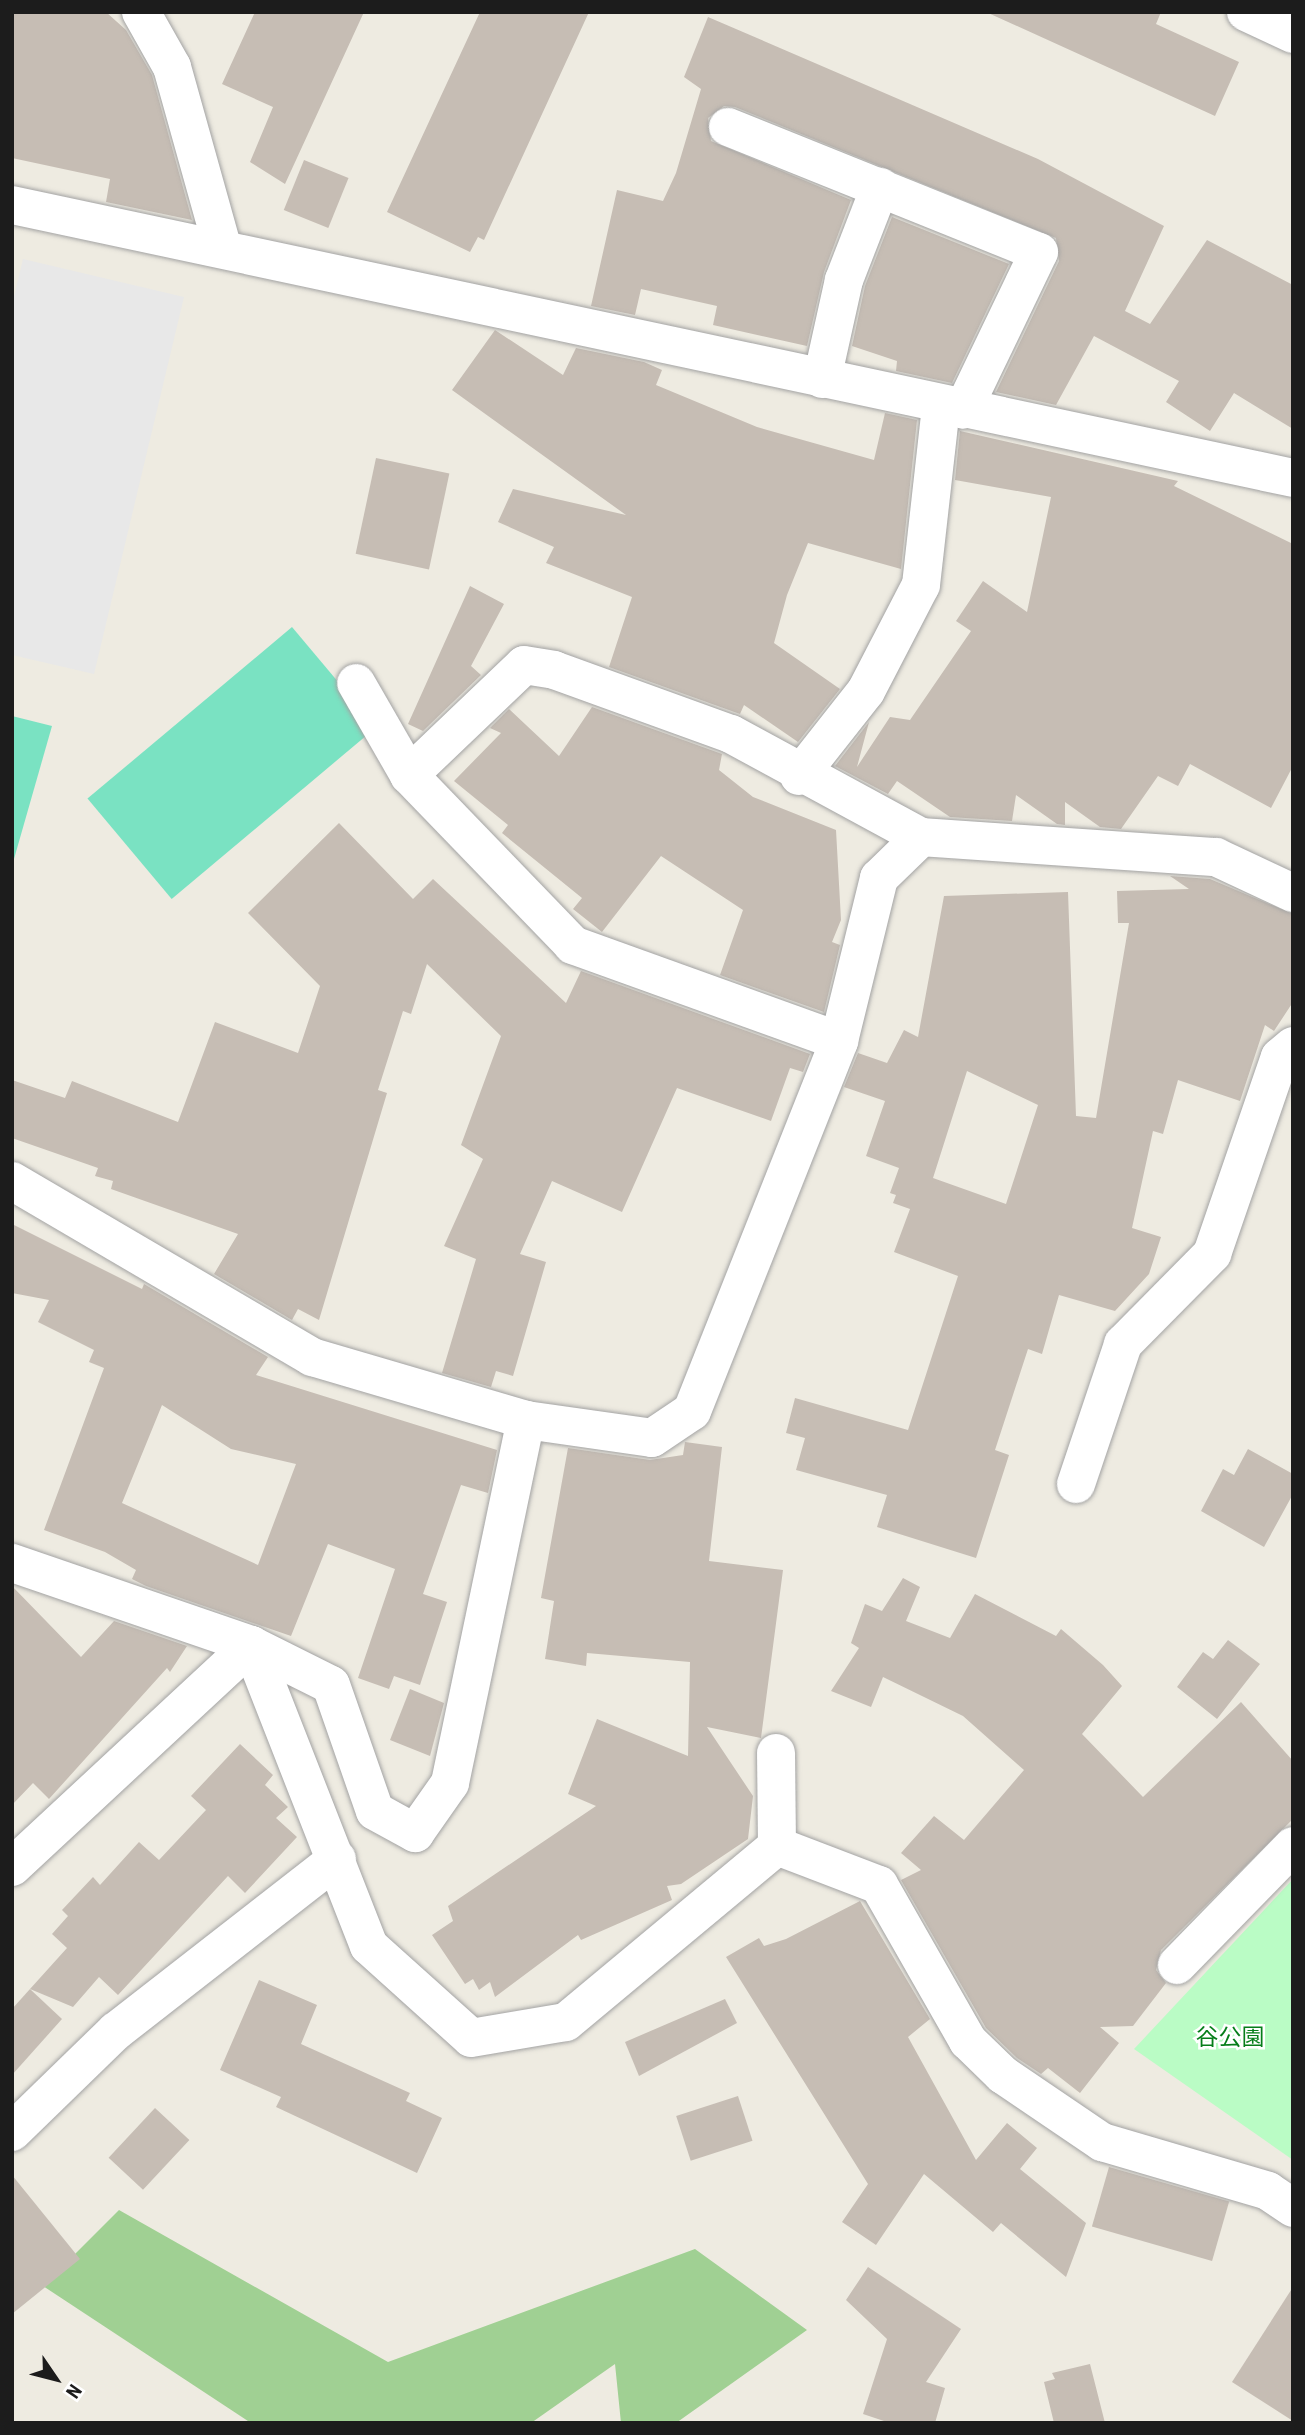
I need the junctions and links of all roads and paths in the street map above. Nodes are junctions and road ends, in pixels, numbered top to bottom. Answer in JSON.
{"nodes":[{"id":1,"x":141,"y":12,"type":"edge"},
{"id":2,"x":1246,"y":12,"type":"edge"},
{"id":3,"x":1293,"y":34,"type":"edge"},
{"id":4,"x":728,"y":127,"type":"dead end"},
{"id":5,"x":880,"y":187,"type":"junction"},
{"id":6,"x":12,"y":205,"type":"edge"},
{"id":7,"x":222,"y":246,"type":"junction"},
{"id":8,"x":822,"y":379,"type":"junction"},
{"id":9,"x":952,"y":408,"type":"junction"},
{"id":10,"x":1293,"y":478,"type":"edge"},
{"id":11,"x":356,"y":683,"type":"dead end"},
{"id":12,"x":409,"y":775,"type":"junction"},
{"id":13,"x":799,"y":776,"type":"junction"},
{"id":14,"x":921,"y":837,"type":"junction"},
{"id":15,"x":1293,"y":893,"type":"edge"},
{"id":16,"x":839,"y":1041,"type":"junction"},
{"id":17,"x":1293,"y":1046,"type":"edge"},
{"id":18,"x":12,"y":1181,"type":"edge"},
{"id":19,"x":526,"y":1420,"type":"junction"},
{"id":20,"x":1076,"y":1484,"type":"dead end"},
{"id":21,"x":12,"y":1563,"type":"edge"},
{"id":22,"x":251,"y":1645,"type":"junction"},
{"id":23,"x":776,"y":1753,"type":"dead end"},
{"id":24,"x":777,"y":1846,"type":"junction"},
{"id":25,"x":1293,"y":1846,"type":"edge"},
{"id":26,"x":337,"y":1859,"type":"junction"},
{"id":27,"x":12,"y":1867,"type":"edge"},
{"id":28,"x":1177,"y":1965,"type":"dead end"},
{"id":29,"x":12,"y":2133,"type":"edge"},
{"id":30,"x":1293,"y":2208,"type":"edge"}],
"edges":[{"from":1,"to":7,"type":"street"},
{"from":2,"to":3,"type":"street"},
{"from":4,"to":5,"type":"street"},
{"from":5,"to":8,"type":"street"},
{"from":5,"to":9,"type":"street"},
{"from":6,"to":7,"type":"street"},
{"from":7,"to":8,"type":"street"},
{"from":8,"to":9,"type":"street"},
{"from":9,"to":10,"type":"street"},
{"from":9,"to":13,"type":"street"},
{"from":11,"to":12,"type":"street"},
{"from":12,"to":13,"type":"street"},
{"from":12,"to":16,"type":"street"},
{"from":13,"to":14,"type":"street"},
{"from":14,"to":15,"type":"street"},
{"from":14,"to":16,"type":"street"},
{"from":16,"to":19,"type":"street"},
{"from":17,"to":20,"type":"street"},
{"from":18,"to":19,"type":"street"},
{"from":19,"to":22,"type":"street"},
{"from":21,"to":22,"type":"street"},
{"from":22,"to":26,"type":"street"},
{"from":22,"to":27,"type":"street"},
{"from":23,"to":24,"type":"street"},
{"from":24,"to":26,"type":"street"},
{"from":24,"to":30,"type":"street"},
{"from":25,"to":28,"type":"street"},
{"from":26,"to":29,"type":"street"}]}
